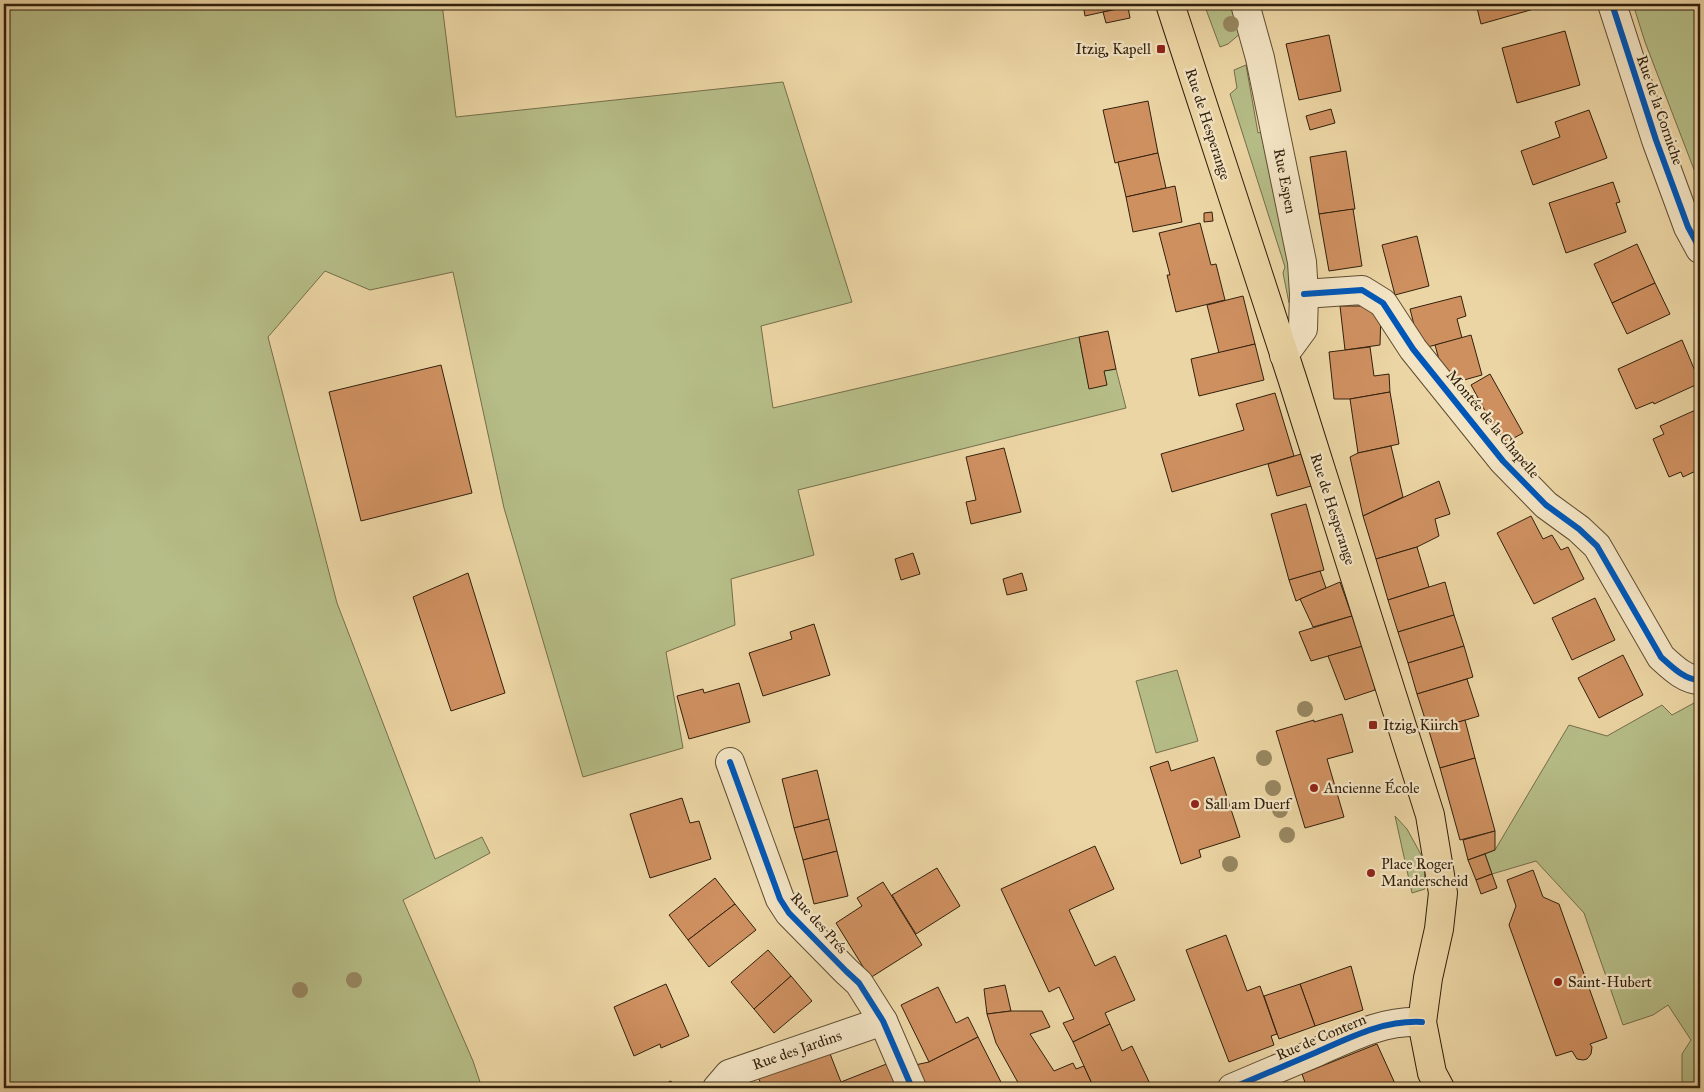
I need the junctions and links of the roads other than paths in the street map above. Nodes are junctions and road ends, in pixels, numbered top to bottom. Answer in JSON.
{"nodes":[{"id":1,"x":1170,"y":4,"type":"edge"},
{"id":2,"x":1245,"y":4,"type":"edge"},
{"id":3,"x":1612,"y":4,"type":"edge"},
{"id":4,"x":1700,"y":249,"type":"edge"},
{"id":5,"x":1304,"y":294,"type":"junction"},
{"id":6,"x":1284,"y":355,"type":"junction"},
{"id":7,"x":1700,"y":680,"type":"edge"},
{"id":8,"x":730,"y":762,"type":"dead end"},
{"id":9,"x":883,"y":1021,"type":"junction"},
{"id":10,"x":1422,"y":1022,"type":"junction"},
{"id":11,"x":717,"y":1088,"type":"edge"},
{"id":12,"x":912,"y":1088,"type":"edge"},
{"id":13,"x":1232,"y":1088,"type":"edge"},
{"id":14,"x":1440,"y":1088,"type":"edge"}],
"edges":[{"from":1,"to":6,"type":"main road","name":"Rue de Hesperange"},
{"from":2,"to":5,"type":"street","name":"Rue Espen"},
{"from":3,"to":4,"type":"street","name":"Rue de la Corniche"},
{"from":5,"to":6,"type":"street","name":"Rue Espen"},
{"from":5,"to":7,"type":"street","name":"Montée de la Chapelle"},
{"from":6,"to":10,"type":"main road","name":"Rue de Hesperange"},
{"from":8,"to":9,"type":"street","name":"Rue des Prés"},
{"from":9,"to":11,"type":"street","name":"Rue des Jardins"},
{"from":9,"to":12,"type":"street","name":"Rue des Prés"},
{"from":10,"to":13,"type":"street","name":"Rue de Contern"},
{"from":10,"to":14,"type":"main road","name":"Rue de Hesperange"}]}
